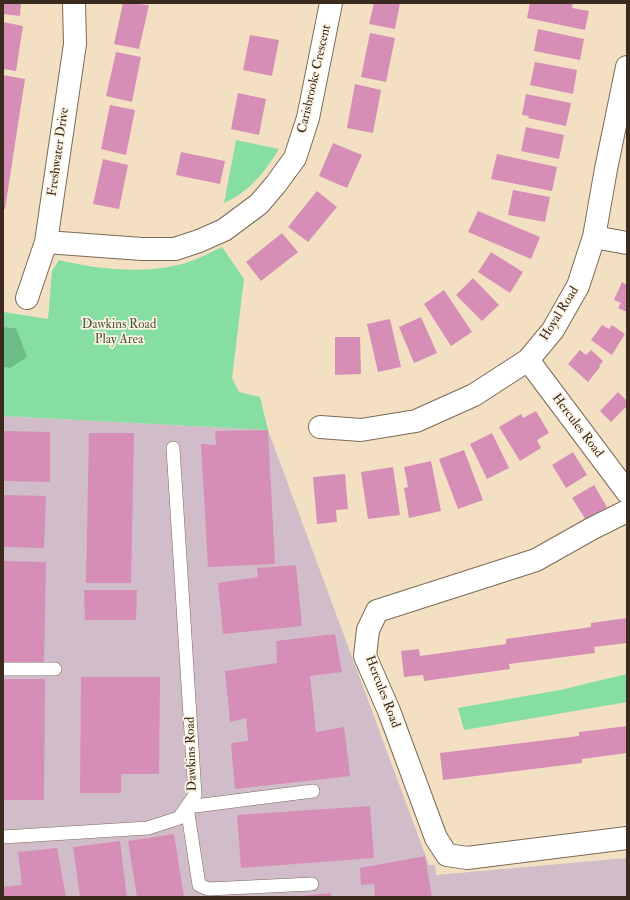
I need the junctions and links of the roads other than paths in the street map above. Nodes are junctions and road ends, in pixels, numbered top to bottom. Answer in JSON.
{"nodes":[{"id":1,"x":74,"y":3,"type":"edge"},
{"id":2,"x":331,"y":3,"type":"edge"},
{"id":3,"x":627,"y":67,"type":"edge"},
{"id":4,"x":594,"y":237,"type":"junction"},
{"id":5,"x":46,"y":242,"type":"junction"},
{"id":6,"x":627,"y":243,"type":"edge"},
{"id":7,"x":27,"y":298,"type":"dead end"},
{"id":8,"x":528,"y":360,"type":"junction"},
{"id":9,"x":320,"y":427,"type":"dead end"},
{"id":10,"x":173,"y":448,"type":"dead end"},
{"id":11,"x":627,"y":492,"type":"edge"},
{"id":12,"x":627,"y":511,"type":"edge"},
{"id":13,"x":3,"y":669,"type":"edge"},
{"id":14,"x":55,"y":669,"type":"dead end"},
{"id":15,"x":313,"y":791,"type":"dead end"},
{"id":16,"x":187,"y":807,"type":"junction"},
{"id":17,"x":3,"y":837,"type":"edge"},
{"id":18,"x":627,"y":838,"type":"edge"},
{"id":19,"x":312,"y":884,"type":"dead end"}],
"edges":[{"from":1,"to":5,"type":"street","name":"Freshwater Drive"},
{"from":2,"to":5,"type":"street","name":"Carisbrooke Crescent"},
{"from":3,"to":4,"type":"street","name":"Hoyal Road"},
{"from":4,"to":6,"type":"street"},
{"from":4,"to":8,"type":"street","name":"Hoyal Road"},
{"from":5,"to":7,"type":"street","name":"Freshwater Drive"},
{"from":8,"to":9,"type":"street","name":"Hoyal Road"},
{"from":8,"to":11,"type":"street","name":"Hercules Road"},
{"from":10,"to":16,"type":"lane","name":"Dawkins Road"},
{"from":12,"to":18,"type":"street","name":"Hercules Road"},
{"from":13,"to":14,"type":"lane"},
{"from":15,"to":16,"type":"lane"},
{"from":16,"to":17,"type":"lane","name":"Dawkins Road"},
{"from":16,"to":19,"type":"lane"}]}
